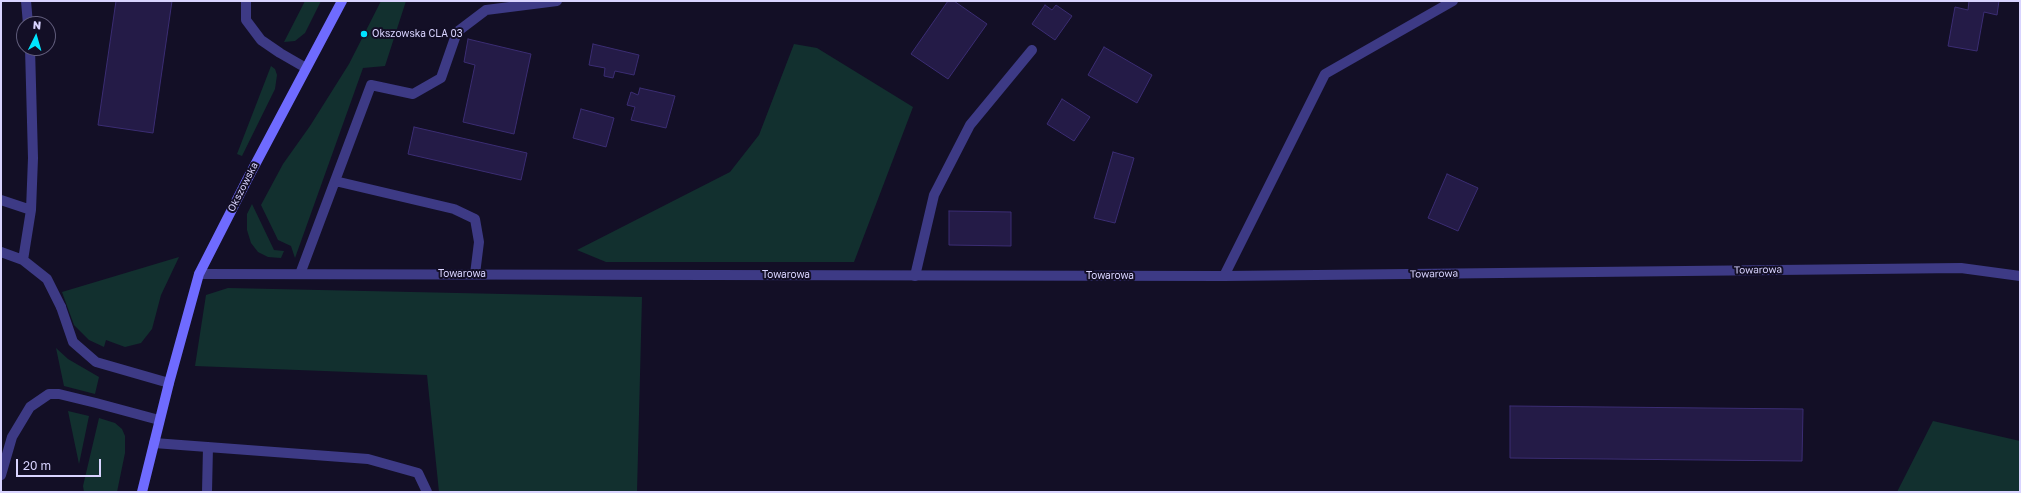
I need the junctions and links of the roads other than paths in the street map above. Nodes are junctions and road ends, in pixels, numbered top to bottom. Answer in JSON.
{"nodes":[{"id":1,"x":26,"y":1,"type":"edge"},
{"id":2,"x":246,"y":1,"type":"edge"},
{"id":3,"x":342,"y":1,"type":"edge"},
{"id":4,"x":557,"y":1,"type":"edge"},
{"id":5,"x":1453,"y":1,"type":"edge"},
{"id":6,"x":27,"y":16,"type":"edge"},
{"id":7,"x":1032,"y":50,"type":"dead end"},
{"id":8,"x":30,"y":56,"type":"edge"},
{"id":9,"x":306,"y":68,"type":"junction"},
{"id":10,"x":335,"y":180,"type":"junction"},
{"id":11,"x":1,"y":200,"type":"edge"},
{"id":12,"x":31,"y":210,"type":"junction"},
{"id":13,"x":1,"y":252,"type":"edge"},
{"id":14,"x":23,"y":260,"type":"junction"},
{"id":15,"x":199,"y":274,"type":"junction"},
{"id":16,"x":300,"y":274,"type":"junction"},
{"id":17,"x":475,"y":274,"type":"junction"},
{"id":18,"x":915,"y":276,"type":"junction"},
{"id":19,"x":1224,"y":276,"type":"junction"},
{"id":20,"x":2020,"y":276,"type":"edge"},
{"id":21,"x":169,"y":383,"type":"junction"},
{"id":22,"x":159,"y":420,"type":"junction"},
{"id":23,"x":154,"y":443,"type":"junction"},
{"id":24,"x":208,"y":447,"type":"junction"},
{"id":25,"x":1,"y":475,"type":"edge"},
{"id":26,"x":142,"y":492,"type":"edge"},
{"id":27,"x":207,"y":492,"type":"edge"},
{"id":28,"x":427,"y":492,"type":"edge"}],
"edges":[{"from":1,"to":6,"type":"street"},
{"from":2,"to":9,"type":"street"},
{"from":3,"to":9,"type":"main road","name":"Okszowska"},
{"from":4,"to":10,"type":"street"},
{"from":5,"to":19,"type":"street"},
{"from":7,"to":18,"type":"street"},
{"from":8,"to":12,"type":"street"},
{"from":9,"to":15,"type":"main road","name":"Okszowska"},
{"from":10,"to":16,"type":"street"},
{"from":10,"to":17,"type":"street"},
{"from":11,"to":12,"type":"street"},
{"from":12,"to":14,"type":"street"},
{"from":13,"to":14,"type":"street"},
{"from":14,"to":21,"type":"street"},
{"from":15,"to":16,"type":"street","name":"Towarowa"},
{"from":15,"to":21,"type":"main road","name":"Okszowska"},
{"from":16,"to":17,"type":"street","name":"Towarowa"},
{"from":17,"to":18,"type":"street","name":"Towarowa"},
{"from":18,"to":19,"type":"street","name":"Towarowa"},
{"from":19,"to":20,"type":"street","name":"Towarowa"},
{"from":21,"to":22,"type":"main road","name":"Okszowska"},
{"from":22,"to":23,"type":"main road","name":"Okszowska"},
{"from":22,"to":25,"type":"street"},
{"from":23,"to":24,"type":"street"},
{"from":23,"to":26,"type":"main road","name":"Okszowska"},
{"from":24,"to":27,"type":"street"},
{"from":24,"to":28,"type":"street"}]}
